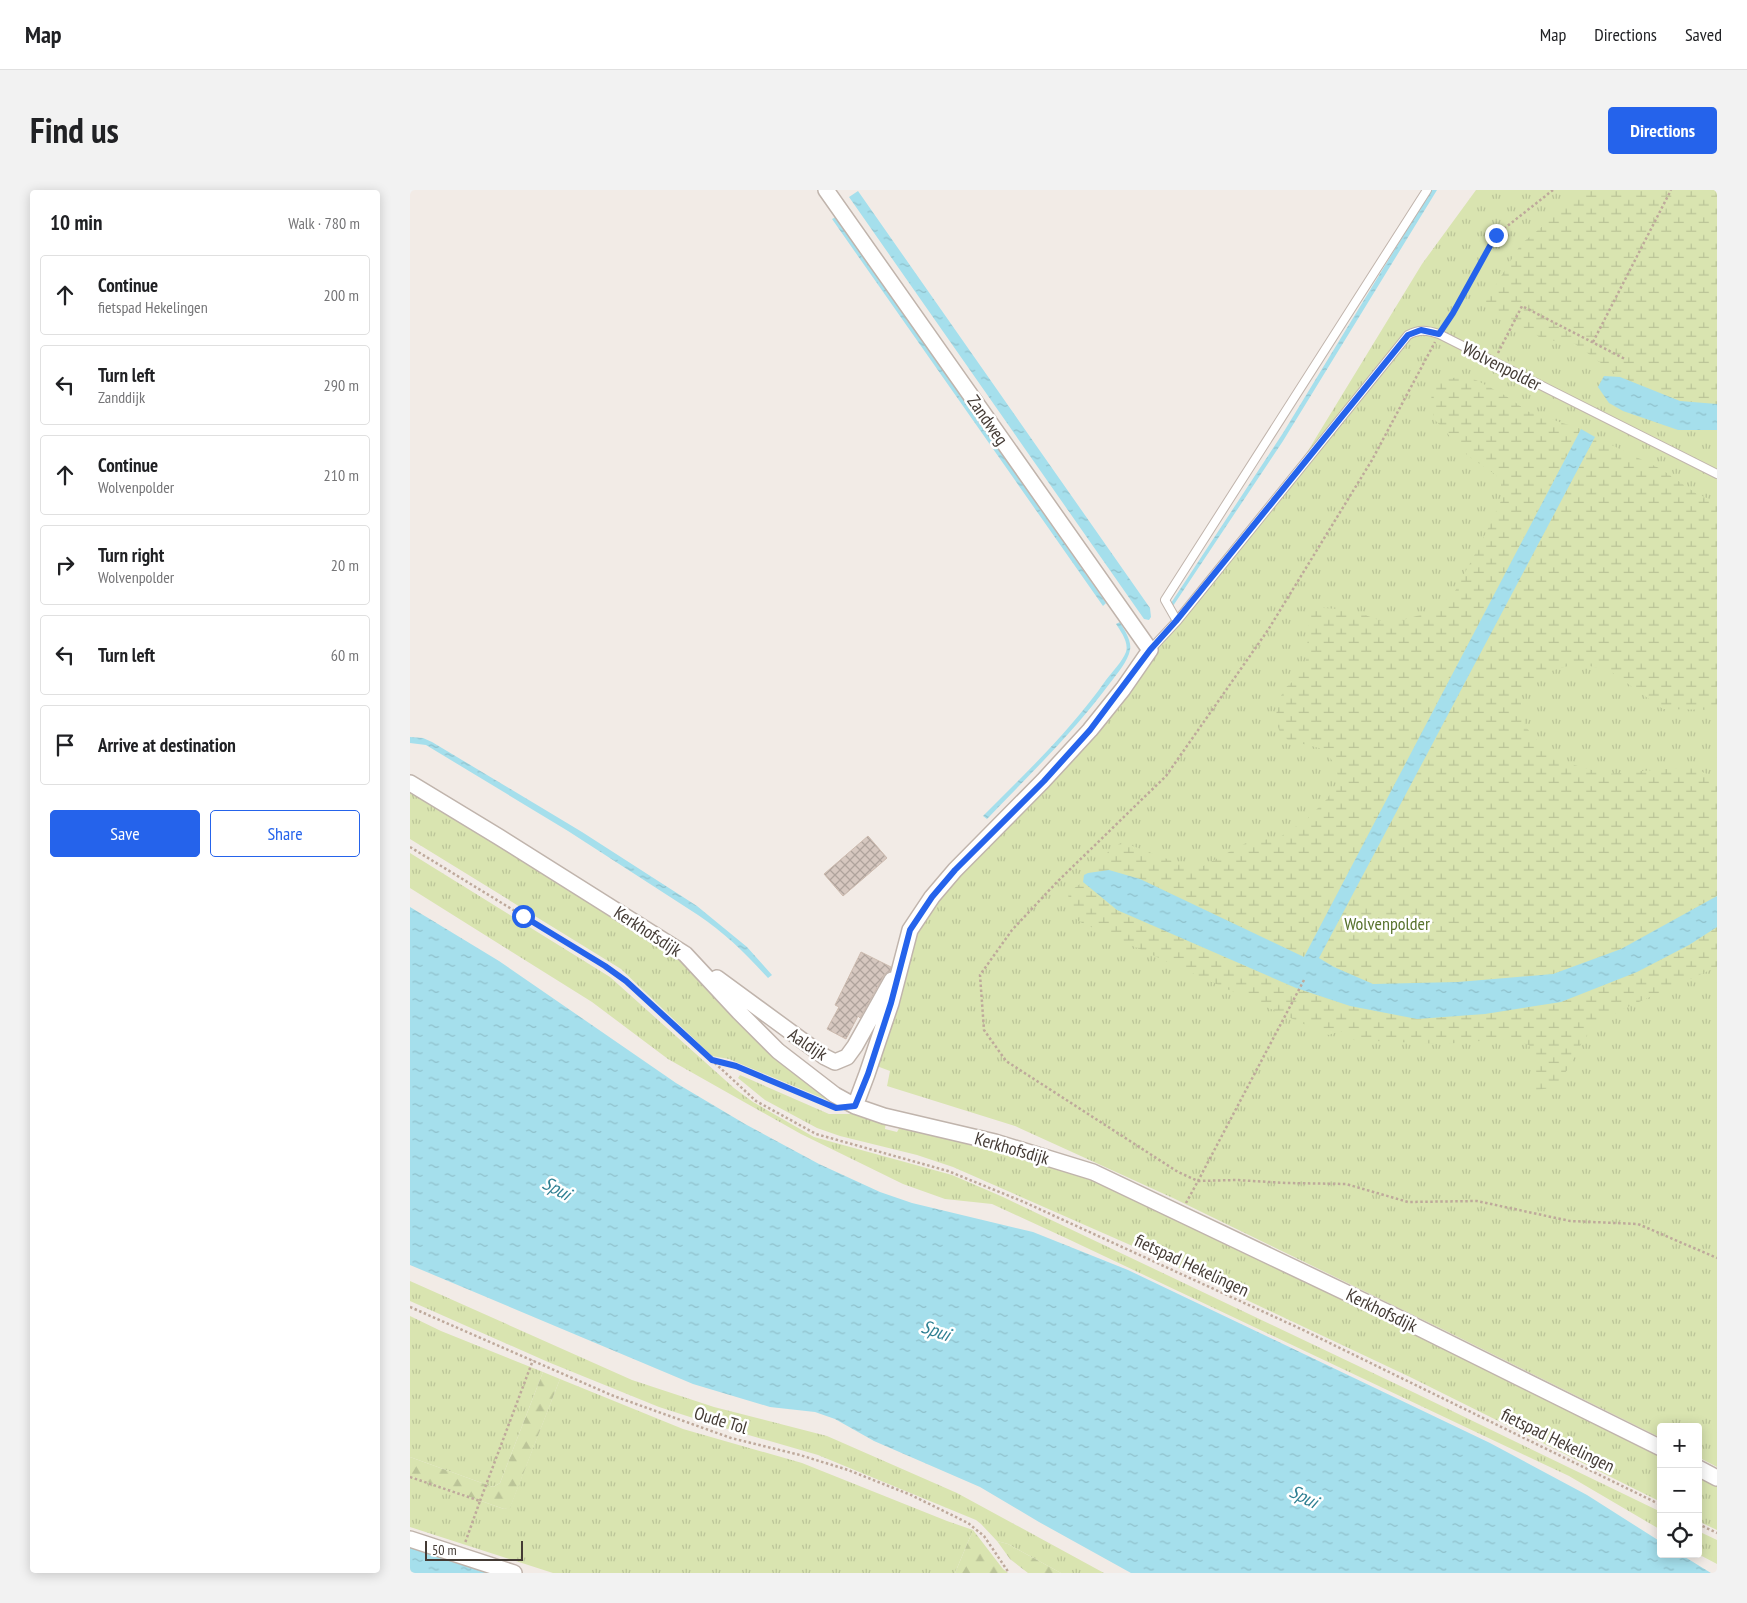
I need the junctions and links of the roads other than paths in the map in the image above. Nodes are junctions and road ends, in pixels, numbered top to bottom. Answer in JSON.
{"nodes":[{"id":1,"x":826,"y":190,"type":"edge"},
{"id":2,"x":1427,"y":190,"type":"edge"},
{"id":3,"x":1717,"y":474,"type":"edge"},
{"id":4,"x":1176,"y":621,"type":"junction"},
{"id":5,"x":1150,"y":650,"type":"junction"},
{"id":6,"x":410,"y":783,"type":"edge"},
{"id":7,"x":686,"y":954,"type":"junction"},
{"id":8,"x":901,"y":966,"type":"junction"},
{"id":9,"x":855,"y":1106,"type":"junction"},
{"id":10,"x":1657,"y":1446,"type":"edge"},
{"id":11,"x":1702,"y":1470,"type":"edge"},
{"id":12,"x":1717,"y":1478,"type":"edge"},
{"id":13,"x":410,"y":1539,"type":"edge"},
{"id":14,"x":514,"y":1573,"type":"edge"}],
"edges":[{"from":1,"to":5,"type":"street","name":"Zandweg"},
{"from":2,"to":4,"type":"lane"},
{"from":3,"to":4,"type":"lane","name":"Wolvenpolder"},
{"from":4,"to":5,"type":"lane","name":"Wolvenpolder"},
{"from":5,"to":8,"type":"street"},
{"from":6,"to":7,"type":"street","name":"Kerkhofsdijk"},
{"from":7,"to":8,"type":"street","name":"Aaldijk"},
{"from":7,"to":9,"type":"street","name":"Kerkhofsdijk"},
{"from":8,"to":9,"type":"street"},
{"from":9,"to":10,"type":"street","name":"Kerkhofsdijk"},
{"from":11,"to":12,"type":"street"},
{"from":13,"to":14,"type":"street"}]}
